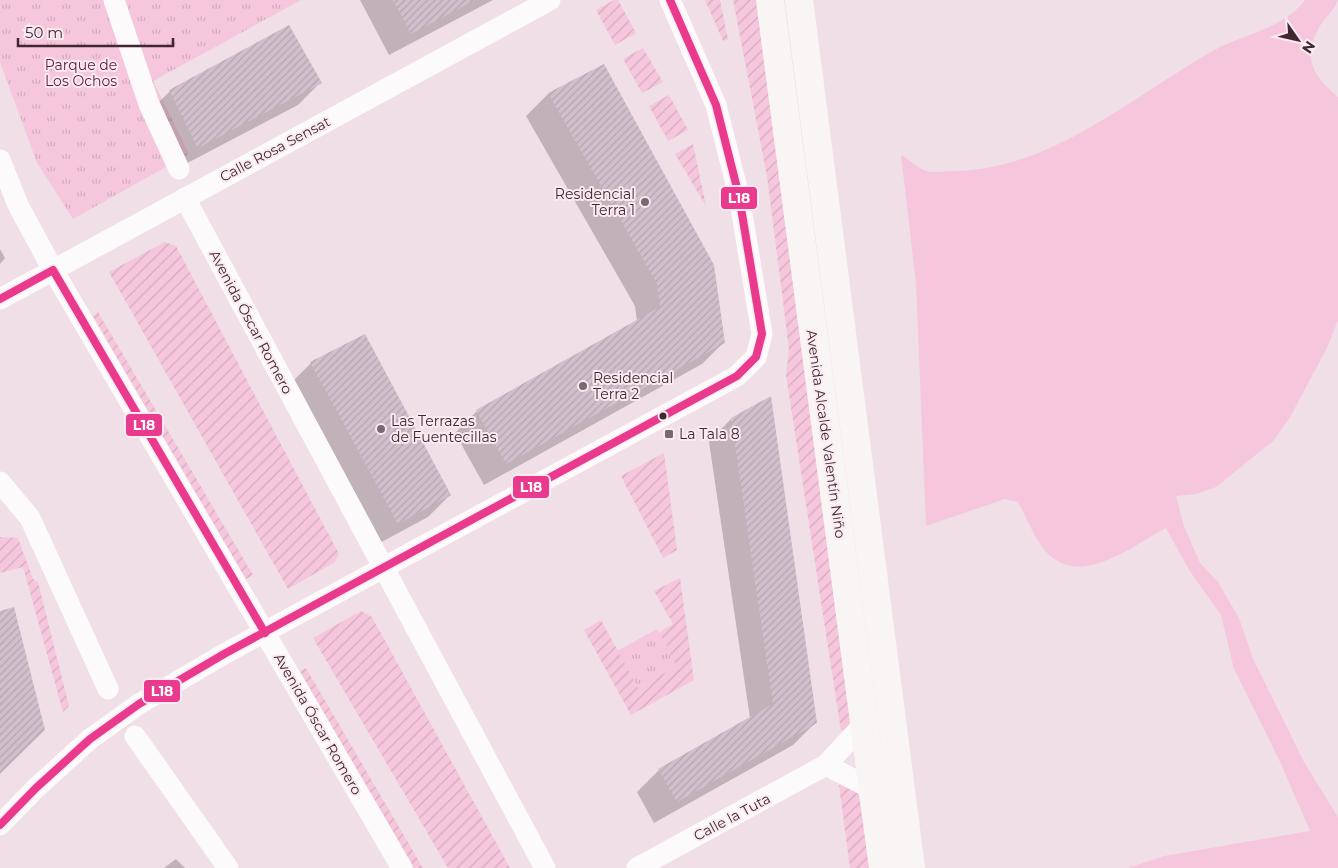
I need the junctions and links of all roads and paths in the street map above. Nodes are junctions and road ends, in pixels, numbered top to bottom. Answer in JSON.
{"nodes":[{"id":1,"x":114,"y":0,"type":"edge"},
{"id":2,"x":550,"y":0,"type":"edge"},
{"id":3,"x":670,"y":0,"type":"edge"},
{"id":4,"x":770,"y":0,"type":"edge"},
{"id":5,"x":799,"y":0,"type":"edge"},
{"id":6,"x":0,"y":160,"type":"edge"},
{"id":7,"x":179,"y":170,"type":"dead end"},
{"id":8,"x":185,"y":198,"type":"junction"},
{"id":9,"x":53,"y":270,"type":"junction"},
{"id":10,"x":0,"y":299,"type":"edge"},
{"id":11,"x":0,"y":482,"type":"edge"},
{"id":12,"x":384,"y":568,"type":"junction"},
{"id":13,"x":265,"y":633,"type":"junction"},
{"id":14,"x":108,"y":689,"type":"dead end"},
{"id":15,"x":864,"y":724,"type":"junction"},
{"id":16,"x":134,"y":736,"type":"dead end"},
{"id":17,"x":826,"y":765,"type":"junction"},
{"id":18,"x":872,"y":789,"type":"junction"},
{"id":19,"x":0,"y":825,"type":"edge"},
{"id":20,"x":228,"y":868,"type":"edge"},
{"id":21,"x":402,"y":868,"type":"edge"},
{"id":22,"x":544,"y":868,"type":"edge"},
{"id":23,"x":637,"y":868,"type":"edge"},
{"id":24,"x":883,"y":868,"type":"edge"},
{"id":25,"x":911,"y":868,"type":"edge"}],
"edges":[{"from":1,"to":7,"type":"street"},
{"from":2,"to":8,"type":"street","name":"Calle Rosa Sensat"},
{"from":3,"to":12,"type":"street"},
{"from":4,"to":15,"type":"main road","name":"Avenida Alcalde Valentín Niño"},
{"from":5,"to":25,"type":"main road","name":"Avenida Alcalde Valentín Niño"},
{"from":6,"to":9,"type":"street","name":"Avenida Óscar Romero"},
{"from":8,"to":9,"type":"street","name":"Calle Rosa Sensat"},
{"from":8,"to":12,"type":"street","name":"Avenida Óscar Romero"},
{"from":9,"to":10,"type":"street","name":"Calle Rosa Sensat"},
{"from":9,"to":13,"type":"street","name":"Avenida Óscar Romero"},
{"from":11,"to":14,"type":"street"},
{"from":12,"to":13,"type":"street"},
{"from":12,"to":22,"type":"street","name":"Avenida Óscar Romero"},
{"from":13,"to":19,"type":"street"},
{"from":13,"to":21,"type":"street","name":"Avenida Óscar Romero"},
{"from":15,"to":17,"type":"street","name":"Calle la Tuta"},
{"from":15,"to":18,"type":"main road","name":"Avenida Alcalde Valentín Niño"},
{"from":16,"to":20,"type":"street"},
{"from":17,"to":18,"type":"street"},
{"from":17,"to":23,"type":"street","name":"Calle la Tuta"},
{"from":18,"to":24,"type":"main road","name":"Avenida Alcalde Valentín Niño"}]}
